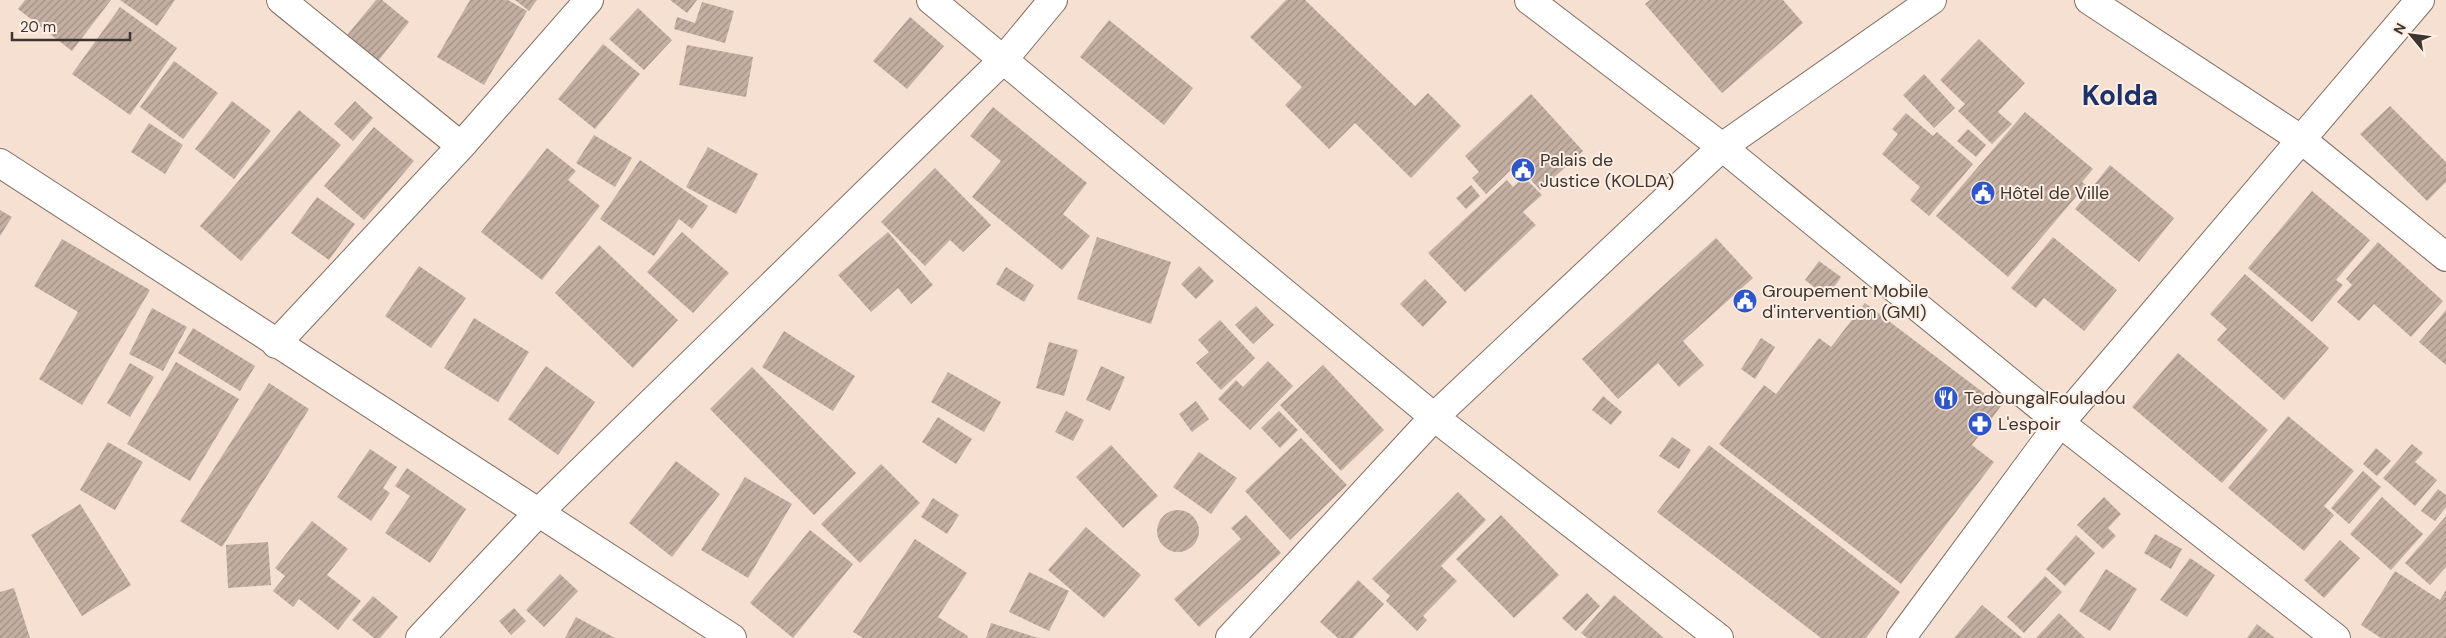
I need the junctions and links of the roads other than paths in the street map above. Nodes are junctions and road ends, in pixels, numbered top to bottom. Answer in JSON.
{"nodes":[{"id":1,"x":281,"y":0,"type":"edge"},
{"id":2,"x":589,"y":0,"type":"edge"},
{"id":3,"x":932,"y":0,"type":"edge"},
{"id":4,"x":1053,"y":0,"type":"edge"},
{"id":5,"x":1529,"y":0,"type":"edge"},
{"id":6,"x":1932,"y":0,"type":"edge"},
{"id":7,"x":2089,"y":0,"type":"edge"},
{"id":8,"x":2420,"y":0,"type":"edge"},
{"id":9,"x":1004,"y":59,"type":"junction"},
{"id":10,"x":2302,"y":140,"type":"junction"},
{"id":11,"x":461,"y":146,"type":"junction"},
{"id":12,"x":1722,"y":147,"type":"junction"},
{"id":13,"x":0,"y":163,"type":"edge"},
{"id":14,"x":2446,"y":257,"type":"edge"},
{"id":15,"x":276,"y":344,"type":"junction"},
{"id":16,"x":1434,"y":417,"type":"junction"},
{"id":17,"x":2060,"y":423,"type":"junction"},
{"id":18,"x":538,"y":513,"type":"junction"},
{"id":19,"x":420,"y":638,"type":"edge"},
{"id":20,"x":732,"y":638,"type":"edge"},
{"id":21,"x":1230,"y":638,"type":"edge"},
{"id":22,"x":1719,"y":638,"type":"edge"},
{"id":23,"x":1901,"y":638,"type":"edge"},
{"id":24,"x":2336,"y":638,"type":"edge"}],
"edges":[{"from":1,"to":11,"type":"street"},
{"from":2,"to":11,"type":"street"},
{"from":3,"to":9,"type":"street"},
{"from":4,"to":9,"type":"street"},
{"from":5,"to":12,"type":"street"},
{"from":6,"to":12,"type":"street"},
{"from":7,"to":10,"type":"street"},
{"from":8,"to":10,"type":"street"},
{"from":9,"to":16,"type":"street"},
{"from":9,"to":18,"type":"street"},
{"from":10,"to":14,"type":"street"},
{"from":10,"to":17,"type":"street"},
{"from":11,"to":15,"type":"street"},
{"from":12,"to":16,"type":"street"},
{"from":12,"to":17,"type":"street"},
{"from":13,"to":15,"type":"street"},
{"from":15,"to":18,"type":"street"},
{"from":16,"to":21,"type":"street"},
{"from":16,"to":22,"type":"street"},
{"from":17,"to":23,"type":"street"},
{"from":17,"to":24,"type":"street"},
{"from":18,"to":19,"type":"street"},
{"from":18,"to":20,"type":"street"}]}
